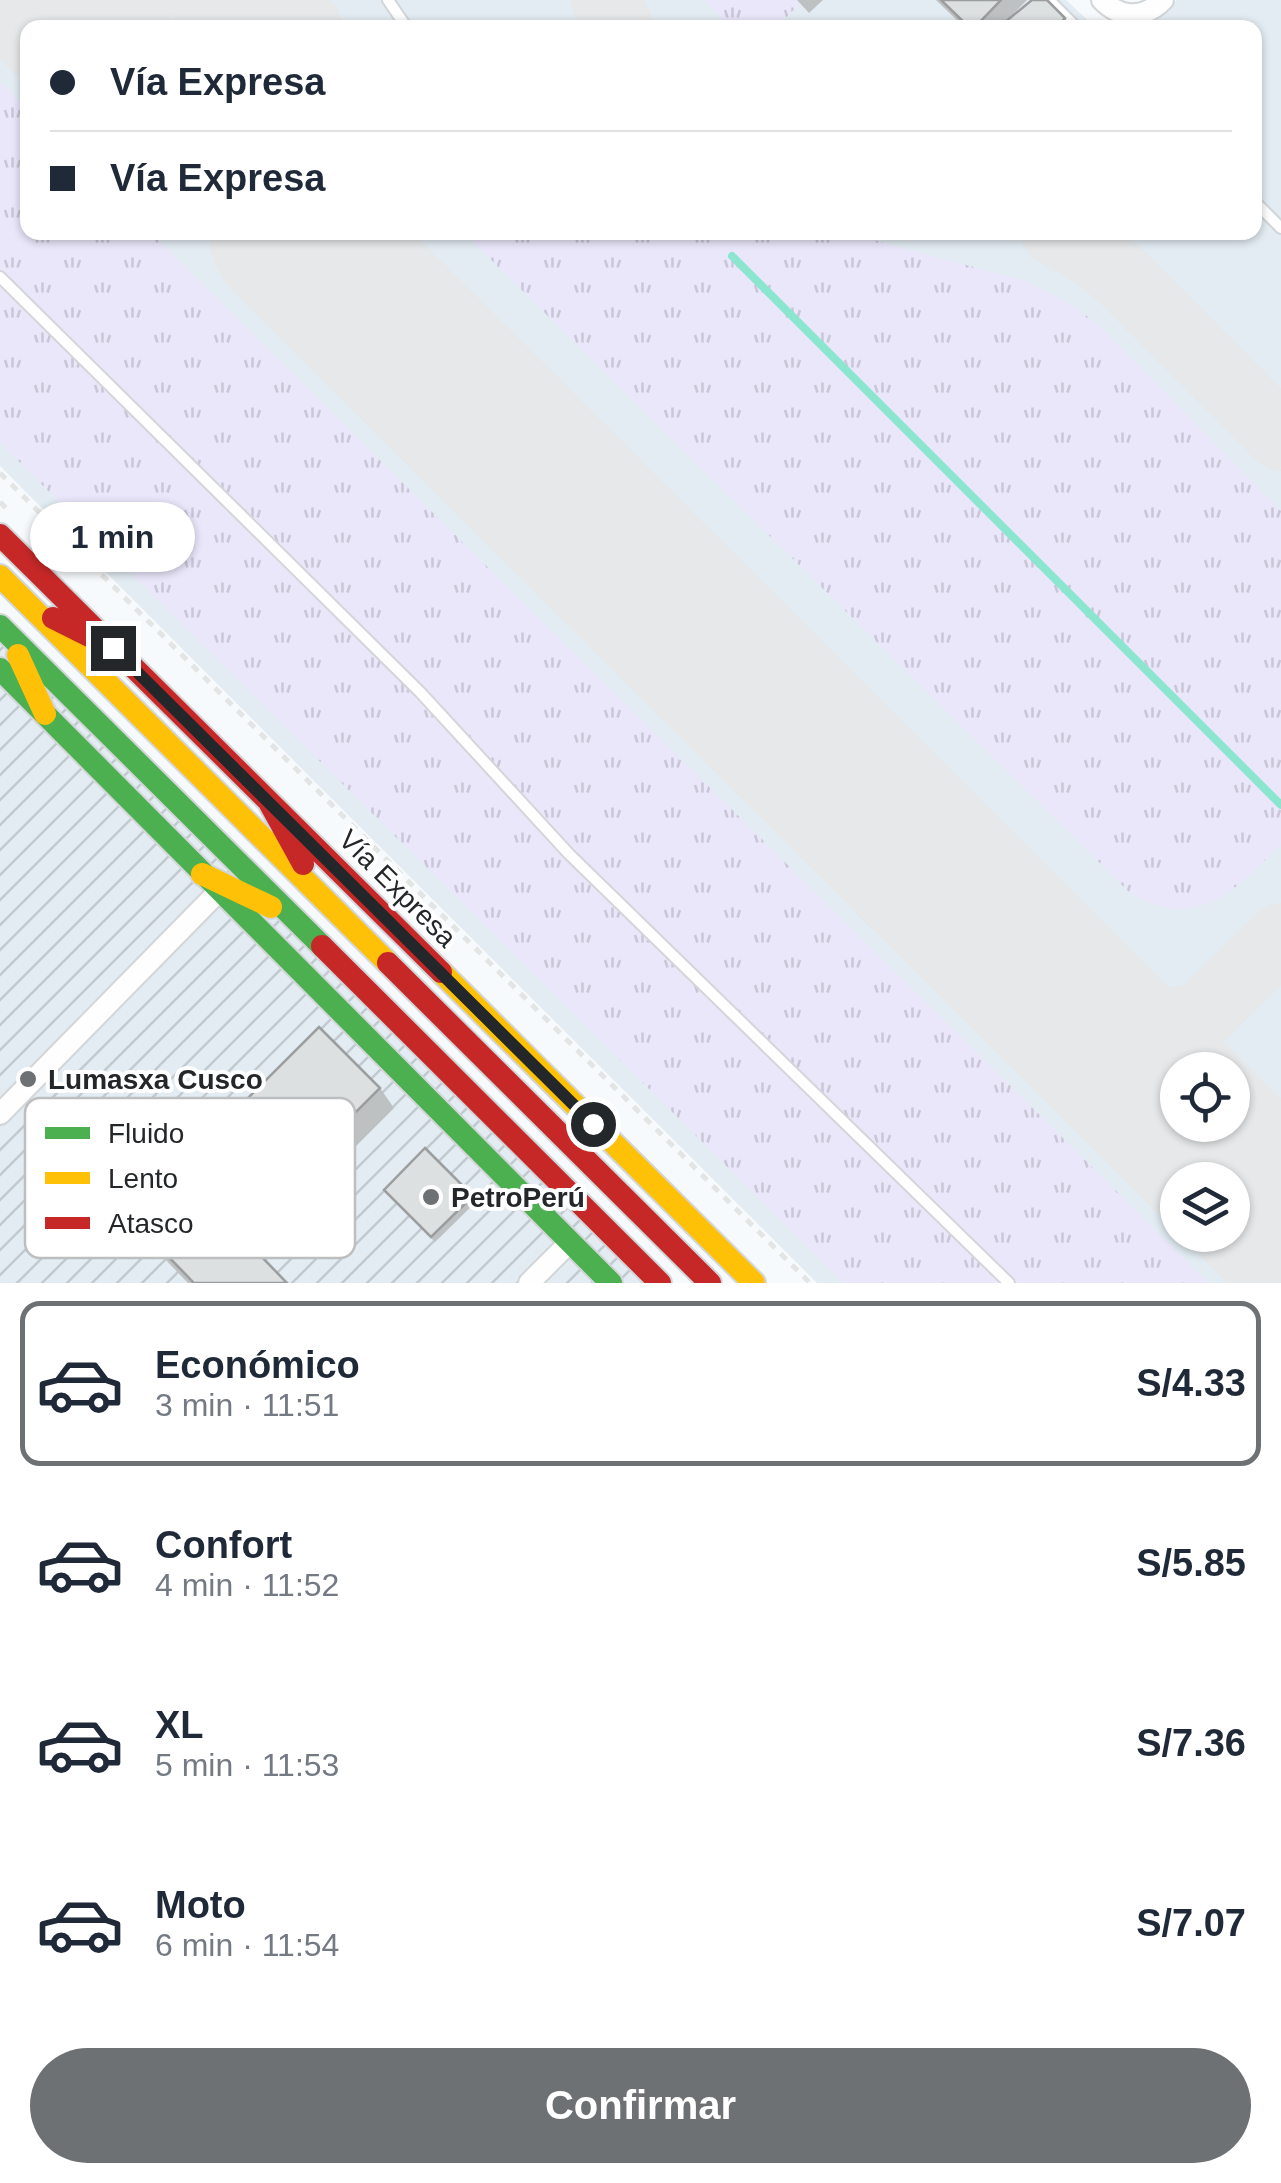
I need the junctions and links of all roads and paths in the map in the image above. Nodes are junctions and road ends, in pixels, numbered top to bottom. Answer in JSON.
{"nodes":[{"id":1,"x":1049,"y":0,"type":"edge"},
{"id":2,"x":1102,"y":0,"type":"edge"},
{"id":3,"x":1159,"y":4,"type":"edge"},
{"id":4,"x":1069,"y":20,"type":"edge"},
{"id":5,"x":1262,"y":209,"type":"edge"},
{"id":6,"x":1281,"y":228,"type":"edge"},
{"id":7,"x":0,"y":277,"type":"edge"},
{"id":8,"x":0,"y":472,"type":"edge"},
{"id":9,"x":0,"y":536,"type":"edge"},
{"id":10,"x":0,"y":576,"type":"edge"},
{"id":11,"x":31,"y":606,"type":"junction"},
{"id":12,"x":4,"y":630,"type":"edge"},
{"id":13,"x":113,"y":648,"type":"junction"},
{"id":14,"x":0,"y":669,"type":"edge"},
{"id":15,"x":45,"y":714,"type":"junction"},
{"id":16,"x":270,"y":804,"type":"junction"},
{"id":17,"x":202,"y":874,"type":"junction"},
{"id":18,"x":219,"y":891,"type":"junction"},
{"id":19,"x":318,"y":893,"type":"junction"},
{"id":20,"x":293,"y":917,"type":"junction"},
{"id":21,"x":0,"y":1114,"type":"edge"},
{"id":22,"x":570,"y":1242,"type":"junction"},
{"id":23,"x":528,"y":1283,"type":"edge"},
{"id":24,"x":611,"y":1283,"type":"edge"},
{"id":25,"x":660,"y":1283,"type":"edge"},
{"id":26,"x":710,"y":1283,"type":"edge"},
{"id":27,"x":754,"y":1283,"type":"edge"},
{"id":28,"x":810,"y":1283,"type":"edge"},
{"id":29,"x":1009,"y":1283,"type":"edge"}],
"edges":[{"from":1,"to":4,"type":"lane"},
{"from":2,"to":3,"type":"street"},
{"from":5,"to":6,"type":"lane"},
{"from":7,"to":29,"type":"lane"},
{"from":8,"to":28,"type":"path"},
{"from":9,"to":13,"type":"main road","name":"Vía Expresa"},
{"from":10,"to":11,"type":"main road"},
{"from":11,"to":13,"type":"main road"},
{"from":11,"to":19,"type":"main road"},
{"from":12,"to":15,"type":"main road"},
{"from":12,"to":20,"type":"main road"},
{"from":13,"to":16,"type":"main road","name":"Vía Expresa"},
{"from":14,"to":15,"type":"main road"},
{"from":15,"to":17,"type":"main road"},
{"from":16,"to":19,"type":"main road"},
{"from":16,"to":27,"type":"main road","name":"Vía Expresa"},
{"from":17,"to":18,"type":"main road"},
{"from":17,"to":20,"type":"main road"},
{"from":18,"to":21,"type":"street"},
{"from":18,"to":22,"type":"main road"},
{"from":19,"to":26,"type":"main road"},
{"from":20,"to":25,"type":"main road"},
{"from":22,"to":23,"type":"street"},
{"from":22,"to":24,"type":"main road"}]}
